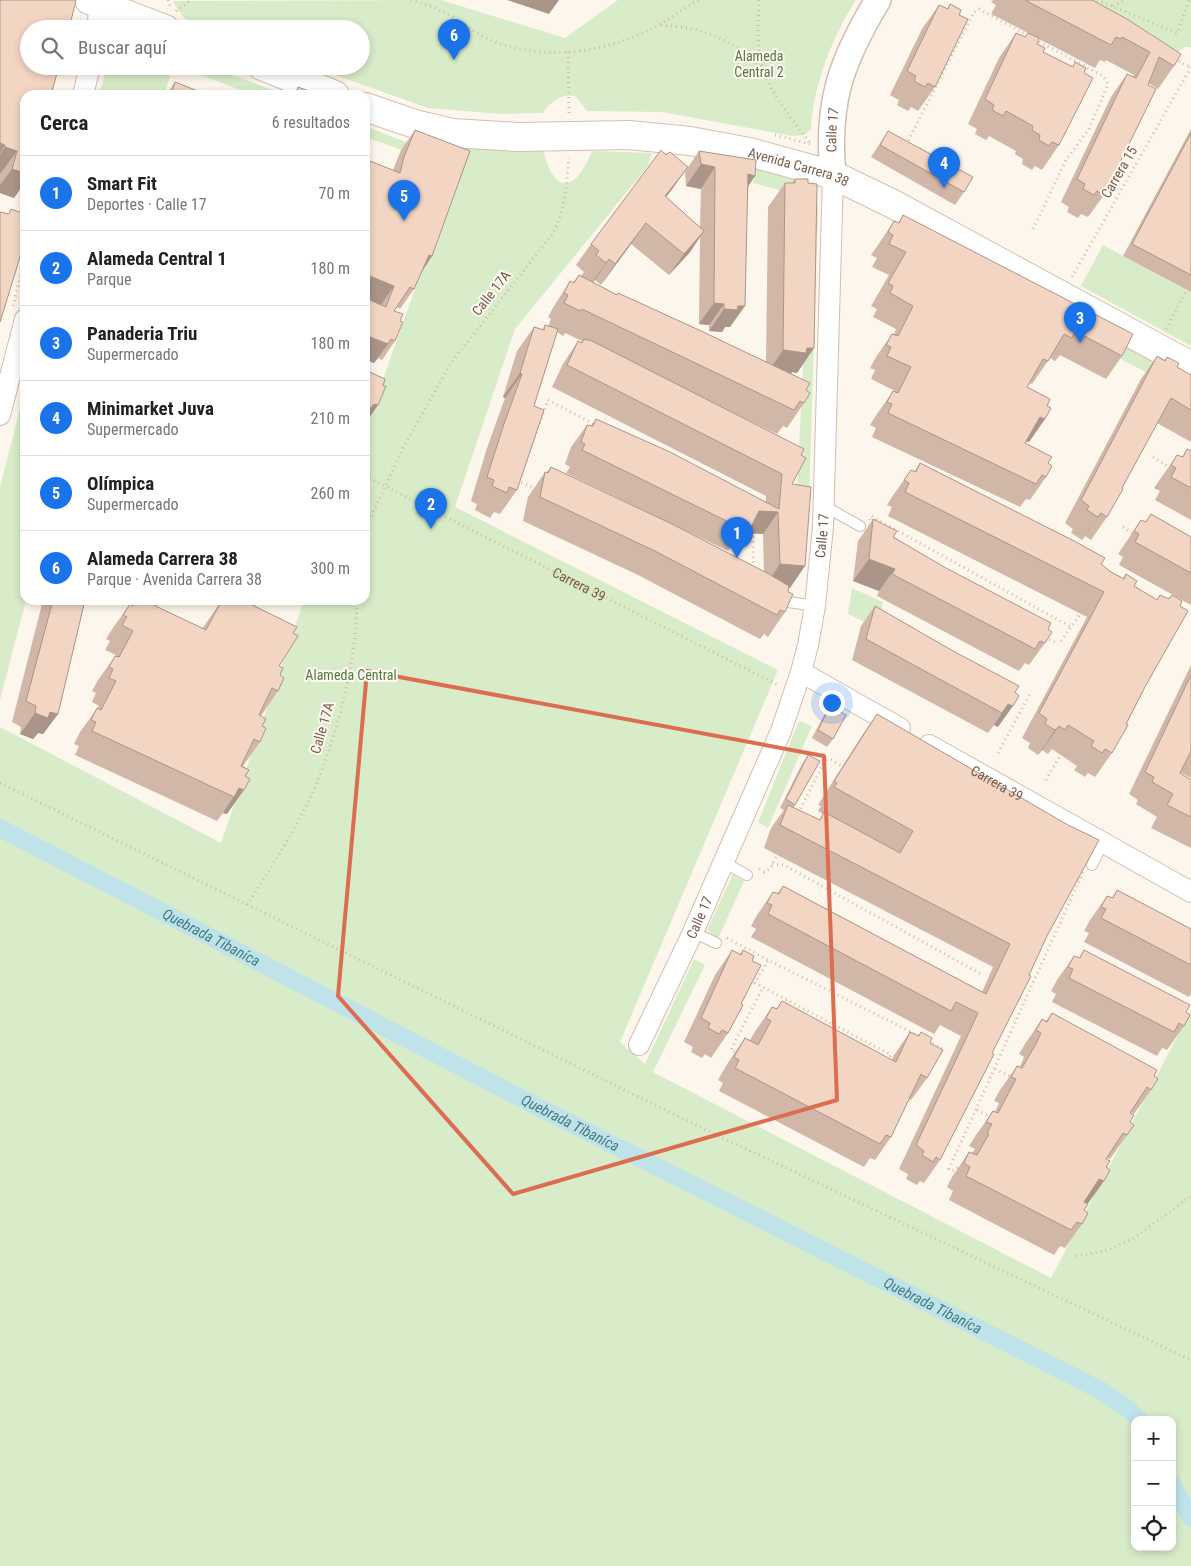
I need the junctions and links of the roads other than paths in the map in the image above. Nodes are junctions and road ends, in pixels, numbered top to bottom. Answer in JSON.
{"nodes":[{"id":1,"x":878,"y":0,"type":"edge"},
{"id":2,"x":97,"y":8,"type":"edge"},
{"id":3,"x":153,"y":18,"type":"edge"},
{"id":4,"x":89,"y":75,"type":"edge"},
{"id":5,"x":285,"y":75,"type":"edge"},
{"id":6,"x":84,"y":90,"type":"edge"},
{"id":7,"x":322,"y":90,"type":"edge"},
{"id":8,"x":370,"y":109,"type":"edge"},
{"id":9,"x":825,"y":158,"type":"junction"},
{"id":10,"x":20,"y":338,"type":"edge"},
{"id":11,"x":1191,"y":366,"type":"edge"},
{"id":12,"x":0,"y":416,"type":"edge"},
{"id":13,"x":824,"y":506,"type":"junction"},
{"id":14,"x":864,"y":524,"type":"road end"},
{"id":15,"x":789,"y":602,"type":"edge"},
{"id":16,"x":815,"y":606,"type":"junction"},
{"id":17,"x":802,"y":672,"type":"junction"},
{"id":18,"x":1103,"y":843,"type":"junction"},
{"id":19,"x":725,"y":858,"type":"junction"},
{"id":20,"x":1092,"y":865,"type":"edge"},
{"id":21,"x":748,"y":875,"type":"dead end"},
{"id":22,"x":1191,"y":892,"type":"edge"},
{"id":23,"x":692,"y":932,"type":"junction"},
{"id":24,"x":718,"y":939,"type":"road end"},
{"id":25,"x":639,"y":1045,"type":"dead end"}],
"edges":[{"from":1,"to":9,"type":"street","name":"Calle 17"},
{"from":2,"to":3,"type":"main road"},
{"from":4,"to":6,"type":"street"},
{"from":5,"to":7,"type":"main road"},
{"from":8,"to":9,"type":"main road","name":"Avenida Carrera 38"},
{"from":9,"to":11,"type":"main road","name":"Avenida Carrera 38"},
{"from":9,"to":13,"type":"street","name":"Calle 17"},
{"from":10,"to":12,"type":"street"},
{"from":13,"to":14,"type":"lane"},
{"from":13,"to":16,"type":"street","name":"Calle 17"},
{"from":15,"to":16,"type":"lane"},
{"from":16,"to":17,"type":"street","name":"Calle 17"},
{"from":17,"to":18,"type":"street","name":"Carrera 39"},
{"from":17,"to":19,"type":"street","name":"Calle 17"},
{"from":18,"to":20,"type":"lane"},
{"from":18,"to":22,"type":"street","name":"Carrera 39"},
{"from":19,"to":21,"type":"lane"},
{"from":19,"to":23,"type":"street","name":"Calle 17"},
{"from":23,"to":24,"type":"lane"},
{"from":23,"to":25,"type":"street","name":"Calle 17"}]}
